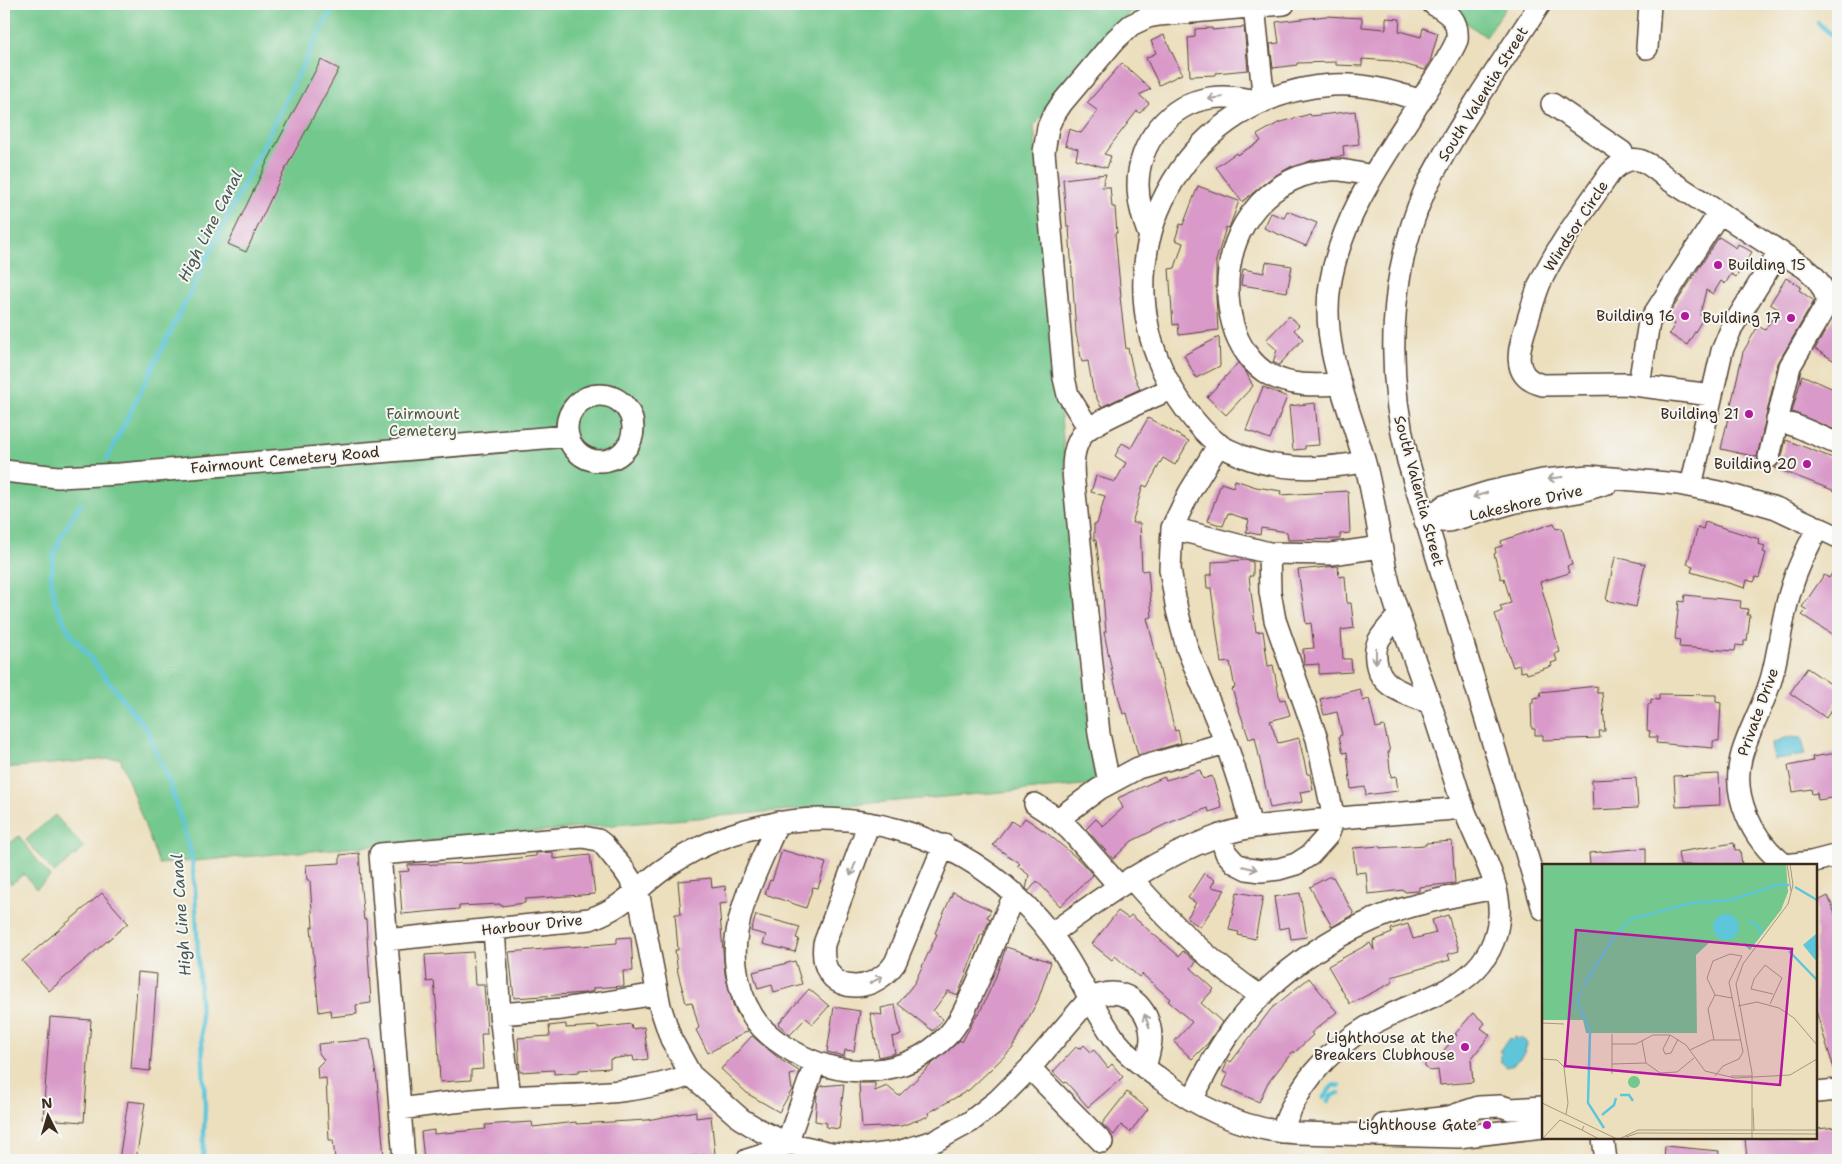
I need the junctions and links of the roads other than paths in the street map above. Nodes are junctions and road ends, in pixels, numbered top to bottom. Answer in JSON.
{"nodes":[{"id":1,"x":1284,"y":4,"type":"edge"},
{"id":2,"x":1433,"y":4,"type":"edge"},
{"id":3,"x":1540,"y":4,"type":"edge"},
{"id":4,"x":1650,"y":4,"type":"edge"},
{"id":5,"x":1254,"y":6,"type":"junction"},
{"id":6,"x":1647,"y":48,"type":"dead end"},
{"id":7,"x":1421,"y":101,"type":"junction"},
{"id":8,"x":1264,"y":102,"type":"junction"},
{"id":9,"x":1552,"y":104,"type":"dead end"},
{"id":10,"x":1627,"y":160,"type":"junction"},
{"id":11,"x":1371,"y":176,"type":"junction"},
{"id":12,"x":1719,"y":213,"type":"junction"},
{"id":13,"x":1150,"y":237,"type":"junction"},
{"id":14,"x":1779,"y":252,"type":"junction"},
{"id":15,"x":1833,"y":305,"type":"edge"},
{"id":16,"x":1341,"y":384,"type":"junction"},
{"id":17,"x":1639,"y":385,"type":"junction"},
{"id":18,"x":1172,"y":389,"type":"junction"},
{"id":19,"x":1711,"y":395,"type":"junction"},
{"id":20,"x":1777,"y":420,"type":"junction"},
{"id":21,"x":1088,"y":428,"type":"junction"},
{"id":22,"x":567,"y":436,"type":"dead end"},
{"id":23,"x":1219,"y":444,"type":"junction"},
{"id":24,"x":1838,"y":444,"type":"edge"},
{"id":25,"x":1769,"y":457,"type":"dead end"},
{"id":26,"x":1364,"y":462,"type":"junction"},
{"id":27,"x":4,"y":471,"type":"edge"},
{"id":28,"x":1692,"y":486,"type":"junction"},
{"id":29,"x":1425,"y":521,"type":"junction"},
{"id":30,"x":1172,"y":528,"type":"junction"},
{"id":31,"x":1833,"y":533,"type":"edge"},
{"id":32,"x":1381,"y":547,"type":"junction"},
{"id":33,"x":1269,"y":553,"type":"junction"},
{"id":34,"x":1399,"y":615,"type":"junction"},
{"id":35,"x":1430,"y":703,"type":"junction"},
{"id":36,"x":1226,"y":744,"type":"junction"},
{"id":37,"x":1109,"y":782,"type":"junction"},
{"id":38,"x":1035,"y":804,"type":"dead end"},
{"id":39,"x":1464,"y":808,"type":"junction"},
{"id":40,"x":1334,"y":818,"type":"junction"},
{"id":41,"x":1058,"y":819,"type":"junction"},
{"id":42,"x":778,"y":822,"type":"junction"},
{"id":43,"x":869,"y":823,"type":"junction"},
{"id":44,"x":1251,"y":827,"type":"junction"},
{"id":45,"x":1220,"y":835,"type":"junction"},
{"id":46,"x":944,"y":845,"type":"junction"},
{"id":47,"x":1838,"y":855,"type":"edge"},
{"id":48,"x":1783,"y":864,"type":"edge"},
{"id":49,"x":1794,"y":864,"type":"edge"},
{"id":50,"x":1125,"y":882,"type":"junction"},
{"id":51,"x":1496,"y":888,"type":"junction"},
{"id":52,"x":638,"y":892,"type":"junction"},
{"id":53,"x":1015,"y":894,"type":"junction"},
{"id":54,"x":1542,"y":906,"type":"edge"},
{"id":55,"x":494,"y":930,"type":"junction"},
{"id":56,"x":1051,"y":934,"type":"junction"},
{"id":57,"x":386,"y":940,"type":"junction"},
{"id":58,"x":657,"y":994,"type":"junction"},
{"id":59,"x":1260,"y":996,"type":"junction"},
{"id":60,"x":1090,"y":998,"type":"junction"},
{"id":61,"x":500,"y":1014,"type":"junction"},
{"id":62,"x":815,"y":1064,"type":"junction"},
{"id":63,"x":1030,"y":1068,"type":"junction"},
{"id":64,"x":1145,"y":1068,"type":"junction"},
{"id":65,"x":691,"y":1075,"type":"junction"},
{"id":66,"x":1838,"y":1090,"type":"edge"},
{"id":67,"x":1817,"y":1092,"type":"edge"},
{"id":68,"x":510,"y":1097,"type":"junction"},
{"id":69,"x":1192,"y":1100,"type":"junction"},
{"id":70,"x":1542,"y":1107,"type":"edge"},
{"id":71,"x":400,"y":1109,"type":"junction"},
{"id":72,"x":1482,"y":1119,"type":"junction"},
{"id":73,"x":1542,"y":1127,"type":"edge"},
{"id":74,"x":1282,"y":1132,"type":"junction"},
{"id":75,"x":1603,"y":1139,"type":"edge"},
{"id":76,"x":1102,"y":1142,"type":"dead end"},
{"id":77,"x":787,"y":1143,"type":"junction"},
{"id":78,"x":404,"y":1160,"type":"edge"},
{"id":79,"x":747,"y":1160,"type":"edge"},
{"id":80,"x":1606,"y":1160,"type":"edge"}],
"edges":[{"from":1,"to":5,"type":"street"},
{"from":2,"to":7,"type":"street"},
{"from":3,"to":29,"type":"street","name":"South Valentia Street"},
{"from":4,"to":6,"type":"street"},
{"from":5,"to":8,"type":"street"},
{"from":5,"to":21,"type":"street"},
{"from":7,"to":8,"type":"street"},
{"from":7,"to":11,"type":"street"},
{"from":8,"to":13,"type":"street"},
{"from":8,"to":13,"type":"street","one_way":true},
{"from":9,"to":10,"type":"street"},
{"from":10,"to":12,"type":"street"},
{"from":10,"to":17,"type":"street","name":"Windsor Circle"},
{"from":11,"to":16,"type":"street"},
{"from":11,"to":16,"type":"street"},
{"from":12,"to":14,"type":"street"},
{"from":12,"to":17,"type":"street"},
{"from":13,"to":18,"type":"street"},
{"from":14,"to":15,"type":"street"},
{"from":14,"to":19,"type":"street"},
{"from":15,"to":20,"type":"street"},
{"from":16,"to":26,"type":"street"},
{"from":17,"to":19,"type":"street","name":"Windsor Circle"},
{"from":18,"to":21,"type":"street"},
{"from":18,"to":23,"type":"street"},
{"from":19,"to":28,"type":"street"},
{"from":20,"to":24,"type":"street"},
{"from":20,"to":25,"type":"street"},
{"from":21,"to":37,"type":"street"},
{"from":22,"to":27,"type":"street","name":"Fairmount Cemetery Road"},
{"from":23,"to":26,"type":"street"},
{"from":23,"to":30,"type":"street"},
{"from":26,"to":32,"type":"street"},
{"from":28,"to":29,"type":"street","name":"Lakeshore Drive"},
{"from":28,"to":31,"type":"street","name":"Lakeshore Drive"},
{"from":29,"to":54,"type":"street","name":"South Valentia Street"},
{"from":30,"to":33,"type":"street"},
{"from":30,"to":36,"type":"street"},
{"from":31,"to":48,"type":"street","name":"Private Drive"},
{"from":32,"to":33,"type":"street"},
{"from":32,"to":34,"type":"street"},
{"from":33,"to":40,"type":"street"},
{"from":34,"to":35,"type":"street"},
{"from":34,"to":35,"type":"street","one_way":true},
{"from":35,"to":39,"type":"street"},
{"from":36,"to":37,"type":"street"},
{"from":36,"to":44,"type":"street"},
{"from":37,"to":41,"type":"street"},
{"from":38,"to":41,"type":"street"},
{"from":39,"to":40,"type":"street"},
{"from":39,"to":51,"type":"street"},
{"from":40,"to":44,"type":"street"},
{"from":45,"to":40,"type":"street","one_way":true},
{"from":41,"to":50,"type":"street"},
{"from":42,"to":43,"type":"street","name":"Harbour Drive"},
{"from":42,"to":52,"type":"street","name":"Harbour Drive"},
{"from":42,"to":62,"type":"street"},
{"from":43,"to":46,"type":"street","name":"Harbour Drive"},
{"from":43,"to":46,"type":"street","one_way":true},
{"from":44,"to":45,"type":"street"},
{"from":45,"to":50,"type":"street"},
{"from":46,"to":53,"type":"street","name":"Harbour Drive"},
{"from":47,"to":49,"type":"street","name":"Private Drive"},
{"from":50,"to":56,"type":"street"},
{"from":50,"to":59,"type":"street"},
{"from":51,"to":59,"type":"street"},
{"from":51,"to":74,"type":"street"},
{"from":52,"to":55,"type":"street","name":"Harbour Drive"},
{"from":52,"to":57,"type":"street"},
{"from":52,"to":58,"type":"street"},
{"from":53,"to":56,"type":"street","name":"Harbour Drive"},
{"from":53,"to":62,"type":"street"},
{"from":55,"to":57,"type":"street","name":"Harbour Drive"},
{"from":55,"to":61,"type":"street"},
{"from":56,"to":60,"type":"street","name":"Harbour Drive"},
{"from":57,"to":71,"type":"street"},
{"from":58,"to":61,"type":"street"},
{"from":58,"to":65,"type":"street"},
{"from":59,"to":69,"type":"street"},
{"from":60,"to":63,"type":"street"},
{"from":60,"to":64,"type":"street","name":"Harbour Drive"},
{"from":64,"to":60,"type":"street","one_way":true},
{"from":61,"to":68,"type":"street"},
{"from":62,"to":77,"type":"street"},
{"from":63,"to":76,"type":"street"},
{"from":63,"to":77,"type":"street"},
{"from":64,"to":69,"type":"street","name":"Harbour Drive"},
{"from":65,"to":68,"type":"street"},
{"from":65,"to":77,"type":"street"},
{"from":66,"to":67,"type":"street"},
{"from":68,"to":71,"type":"street"},
{"from":69,"to":74,"type":"street","name":"Harbour Drive"},
{"from":70,"to":72,"type":"street","name":"Harbour Drive"},
{"from":71,"to":78,"type":"street"},
{"from":72,"to":73,"type":"street","name":"Harbour Drive"},
{"from":72,"to":74,"type":"street","name":"Harbour Drive"},
{"from":75,"to":80,"type":"street"},
{"from":77,"to":79,"type":"street"}]}
